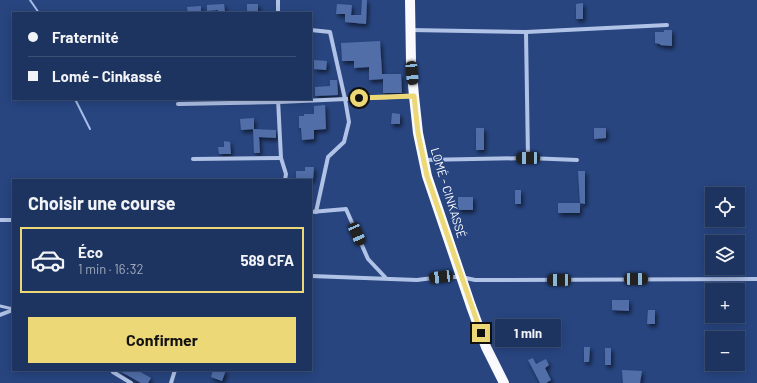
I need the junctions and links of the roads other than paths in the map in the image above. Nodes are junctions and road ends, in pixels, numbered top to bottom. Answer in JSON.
{"nodes":[{"id":1,"x":278,"y":0,"type":"edge"},
{"id":2,"x":410,"y":0,"type":"edge"},
{"id":3,"x":278,"y":12,"type":"edge"},
{"id":4,"x":667,"y":25,"type":"dead end"},
{"id":5,"x":312,"y":30,"type":"edge"},
{"id":6,"x":410,"y":30,"type":"junction"},
{"id":7,"x":526,"y":32,"type":"junction"},
{"id":8,"x":414,"y":96,"type":"junction"},
{"id":9,"x":345,"y":98,"type":"junction"},
{"id":10,"x":312,"y":99,"type":"edge"},
{"id":11,"x":278,"y":100,"type":"edge"},
{"id":12,"x":178,"y":104,"type":"dead end"},
{"id":13,"x":281,"y":158,"type":"junction"},
{"id":14,"x":528,"y":158,"type":"junction"},
{"id":15,"x":193,"y":159,"type":"dead end"},
{"id":16,"x":423,"y":160,"type":"junction"},
{"id":17,"x":577,"y":160,"type":"dead end"},
{"id":18,"x":285,"y":179,"type":"edge"},
{"id":19,"x":313,"y":212,"type":"edge"},
{"id":20,"x":0,"y":220,"type":"edge"},
{"id":21,"x":12,"y":220,"type":"edge"},
{"id":22,"x":312,"y":276,"type":"edge"},
{"id":23,"x":461,"y":277,"type":"junction"},
{"id":24,"x":385,"y":278,"type":"junction"},
{"id":25,"x":757,"y":279,"type":"edge"},
{"id":26,"x":0,"y":306,"type":"edge"},
{"id":27,"x":12,"y":310,"type":"edge"},
{"id":28,"x":12,"y":310,"type":"edge"},
{"id":29,"x":0,"y":315,"type":"edge"},
{"id":30,"x":176,"y":371,"type":"edge"},
{"id":31,"x":113,"y":372,"type":"dead end"},
{"id":32,"x":131,"y":383,"type":"edge"},
{"id":33,"x":171,"y":383,"type":"edge"},
{"id":34,"x":504,"y":383,"type":"edge"}],
"edges":[{"from":1,"to":3,"type":"street"},
{"from":2,"to":6,"type":"highway","name":"LOMÉ - CINKASSÉ"},
{"from":4,"to":7,"type":"street"},
{"from":5,"to":9,"type":"street"},
{"from":6,"to":7,"type":"street"},
{"from":6,"to":8,"type":"highway","name":"LOMÉ - CINKASSÉ"},
{"from":7,"to":14,"type":"street"},
{"from":8,"to":9,"type":"street"},
{"from":8,"to":16,"type":"highway","name":"LOMÉ - CINKASSÉ"},
{"from":9,"to":10,"type":"street"},
{"from":9,"to":19,"type":"street"},
{"from":11,"to":12,"type":"street"},
{"from":11,"to":13,"type":"street"},
{"from":13,"to":15,"type":"street"},
{"from":13,"to":18,"type":"street"},
{"from":14,"to":16,"type":"street"},
{"from":14,"to":17,"type":"street"},
{"from":16,"to":23,"type":"highway","name":"LOMÉ - CINKASSÉ"},
{"from":19,"to":24,"type":"street"},
{"from":20,"to":21,"type":"street"},
{"from":22,"to":24,"type":"street"},
{"from":23,"to":24,"type":"street"},
{"from":23,"to":25,"type":"street"},
{"from":23,"to":34,"type":"highway","name":"LOMÉ - CINKASSÉ"},
{"from":26,"to":27,"type":"lane"},
{"from":28,"to":29,"type":"street"},
{"from":30,"to":33,"type":"street"},
{"from":31,"to":32,"type":"street"}]}
